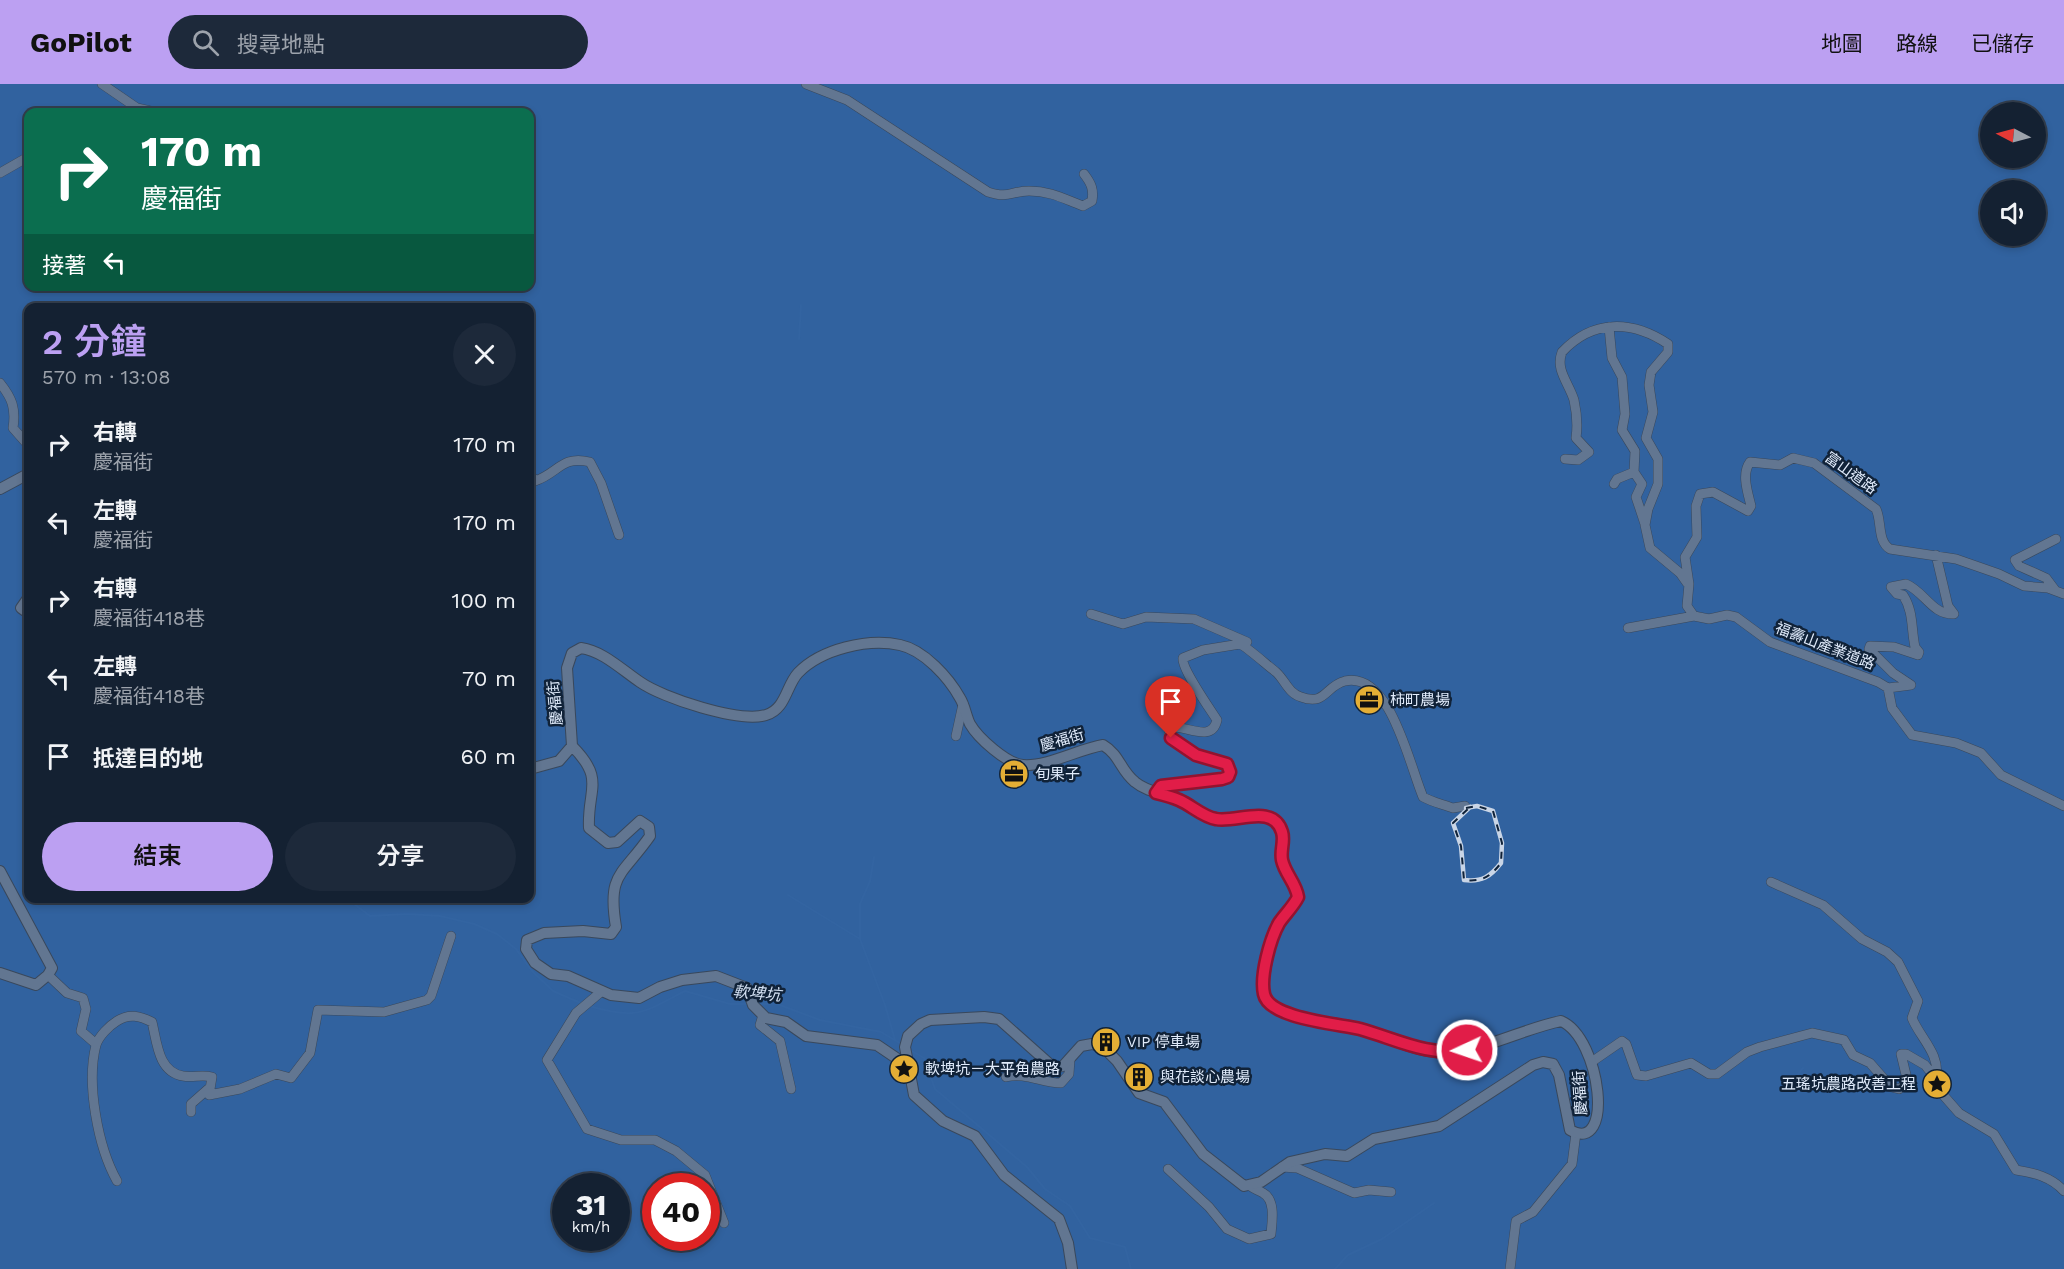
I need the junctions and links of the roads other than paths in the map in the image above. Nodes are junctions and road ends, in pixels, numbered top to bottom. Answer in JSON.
{"nodes":[{"id":1,"x":102,"y":84,"type":"edge"},
{"id":2,"x":806,"y":84,"type":"edge"},
{"id":3,"x":137,"y":108,"type":"edge"},
{"id":4,"x":24,"y":159,"type":"edge"},
{"id":5,"x":0,"y":173,"type":"edge"},
{"id":6,"x":1084,"y":174,"type":"dead end"},
{"id":7,"x":1609,"y":327,"type":"junction"},
{"id":8,"x":0,"y":383,"type":"edge"},
{"id":9,"x":24,"y":440,"type":"edge"},
{"id":10,"x":1565,"y":459,"type":"dead end"},
{"id":11,"x":1634,"y":472,"type":"junction"},
{"id":12,"x":24,"y":476,"type":"edge"},
{"id":13,"x":534,"y":480,"type":"edge"},
{"id":14,"x":1614,"y":484,"type":"dead end"},
{"id":15,"x":0,"y":489,"type":"edge"},
{"id":16,"x":1646,"y":525,"type":"junction"},
{"id":17,"x":619,"y":535,"type":"dead end"},
{"id":18,"x":2056,"y":539,"type":"dead end"},
{"id":19,"x":1936,"y":555,"type":"junction"},
{"id":20,"x":1688,"y":585,"type":"junction"},
{"id":21,"x":2060,"y":592,"type":"edge"},
{"id":22,"x":1091,"y":614,"type":"dead end"},
{"id":23,"x":1694,"y":616,"type":"junction"},
{"id":24,"x":1628,"y":628,"type":"dead end"},
{"id":25,"x":1252,"y":652,"type":"junction"},
{"id":26,"x":1888,"y":688,"type":"junction"},
{"id":27,"x":963,"y":704,"type":"junction"},
{"id":28,"x":956,"y":736,"type":"dead end"},
{"id":29,"x":572,"y":746,"type":"junction"},
{"id":30,"x":534,"y":768,"type":"edge"},
{"id":31,"x":1156,"y":793,"type":"junction"},
{"id":32,"x":1465,"y":806,"type":"dead end"},
{"id":33,"x":2064,"y":807,"type":"edge"},
{"id":34,"x":0,"y":871,"type":"edge"},
{"id":35,"x":1771,"y":882,"type":"dead end"},
{"id":36,"x":451,"y":936,"type":"dead end"},
{"id":37,"x":0,"y":973,"type":"edge"},
{"id":38,"x":48,"y":975,"type":"junction"},
{"id":39,"x":599,"y":995,"type":"junction"},
{"id":40,"x":765,"y":1016,"type":"junction"},
{"id":41,"x":96,"y":1044,"type":"junction"},
{"id":42,"x":1070,"y":1059,"type":"junction"},
{"id":43,"x":1593,"y":1061,"type":"junction"},
{"id":44,"x":908,"y":1066,"type":"junction"},
{"id":45,"x":1006,"y":1077,"type":"dead end"},
{"id":46,"x":1936,"y":1079,"type":"junction"},
{"id":47,"x":208,"y":1089,"type":"junction"},
{"id":48,"x":791,"y":1089,"type":"dead end"},
{"id":49,"x":191,"y":1112,"type":"dead end"},
{"id":50,"x":1576,"y":1133,"type":"junction"},
{"id":51,"x":1282,"y":1167,"type":"junction"},
{"id":52,"x":1168,"y":1169,"type":"dead end"},
{"id":53,"x":117,"y":1181,"type":"dead end"},
{"id":54,"x":1250,"y":1186,"type":"junction"},
{"id":55,"x":2064,"y":1191,"type":"edge"},
{"id":56,"x":1391,"y":1192,"type":"dead end"},
{"id":57,"x":724,"y":1223,"type":"dead end"},
{"id":58,"x":1072,"y":1269,"type":"edge"},
{"id":59,"x":1510,"y":1269,"type":"edge"}],
"edges":[{"from":1,"to":3,"type":"street"},
{"from":2,"to":6,"type":"street"},
{"from":4,"to":5,"type":"street"},
{"from":7,"to":10,"type":"street"},
{"from":7,"to":11,"type":"street"},
{"from":7,"to":16,"type":"street"},
{"from":8,"to":9,"type":"street"},
{"from":11,"to":14,"type":"street"},
{"from":11,"to":16,"type":"street"},
{"from":12,"to":15,"type":"street"},
{"from":13,"to":17,"type":"street"},
{"from":16,"to":20,"type":"street"},
{"from":18,"to":21,"type":"street"},
{"from":19,"to":20,"type":"street","name":"富山道路"},
{"from":19,"to":21,"type":"street","name":"富山道路"},
{"from":19,"to":26,"type":"street"},
{"from":20,"to":23,"type":"street"},
{"from":22,"to":25,"type":"street"},
{"from":23,"to":24,"type":"street","name":"福壽山產業道路"},
{"from":23,"to":26,"type":"street","name":"福壽山產業道路"},
{"from":25,"to":31,"type":"street"},
{"from":25,"to":32,"type":"street"},
{"from":26,"to":33,"type":"street"},
{"from":27,"to":28,"type":"street"},
{"from":27,"to":29,"type":"street","name":"慶福街"},
{"from":27,"to":31,"type":"street","name":"慶福街"},
{"from":29,"to":30,"type":"street"},
{"from":29,"to":39,"type":"street"},
{"from":31,"to":43,"type":"street","name":"慶福街"},
{"from":34,"to":38,"type":"street"},
{"from":35,"to":46,"type":"street"},
{"from":36,"to":47,"type":"street"},
{"from":37,"to":38,"type":"street"},
{"from":38,"to":41,"type":"street"},
{"from":39,"to":40,"type":"street"},
{"from":39,"to":57,"type":"street"},
{"from":40,"to":44,"type":"street"},
{"from":40,"to":48,"type":"street"},
{"from":41,"to":47,"type":"street"},
{"from":41,"to":53,"type":"street"},
{"from":42,"to":44,"type":"street"},
{"from":42,"to":45,"type":"street"},
{"from":42,"to":54,"type":"street"},
{"from":43,"to":46,"type":"street"},
{"from":43,"to":50,"type":"street","name":"慶福街"},
{"from":44,"to":58,"type":"street"},
{"from":46,"to":55,"type":"street"},
{"from":47,"to":49,"type":"street"},
{"from":50,"to":51,"type":"street","name":"慶福街"},
{"from":50,"to":59,"type":"street"},
{"from":51,"to":54,"type":"street","name":"慶福街"},
{"from":51,"to":56,"type":"street"},
{"from":52,"to":54,"type":"street"}]}
